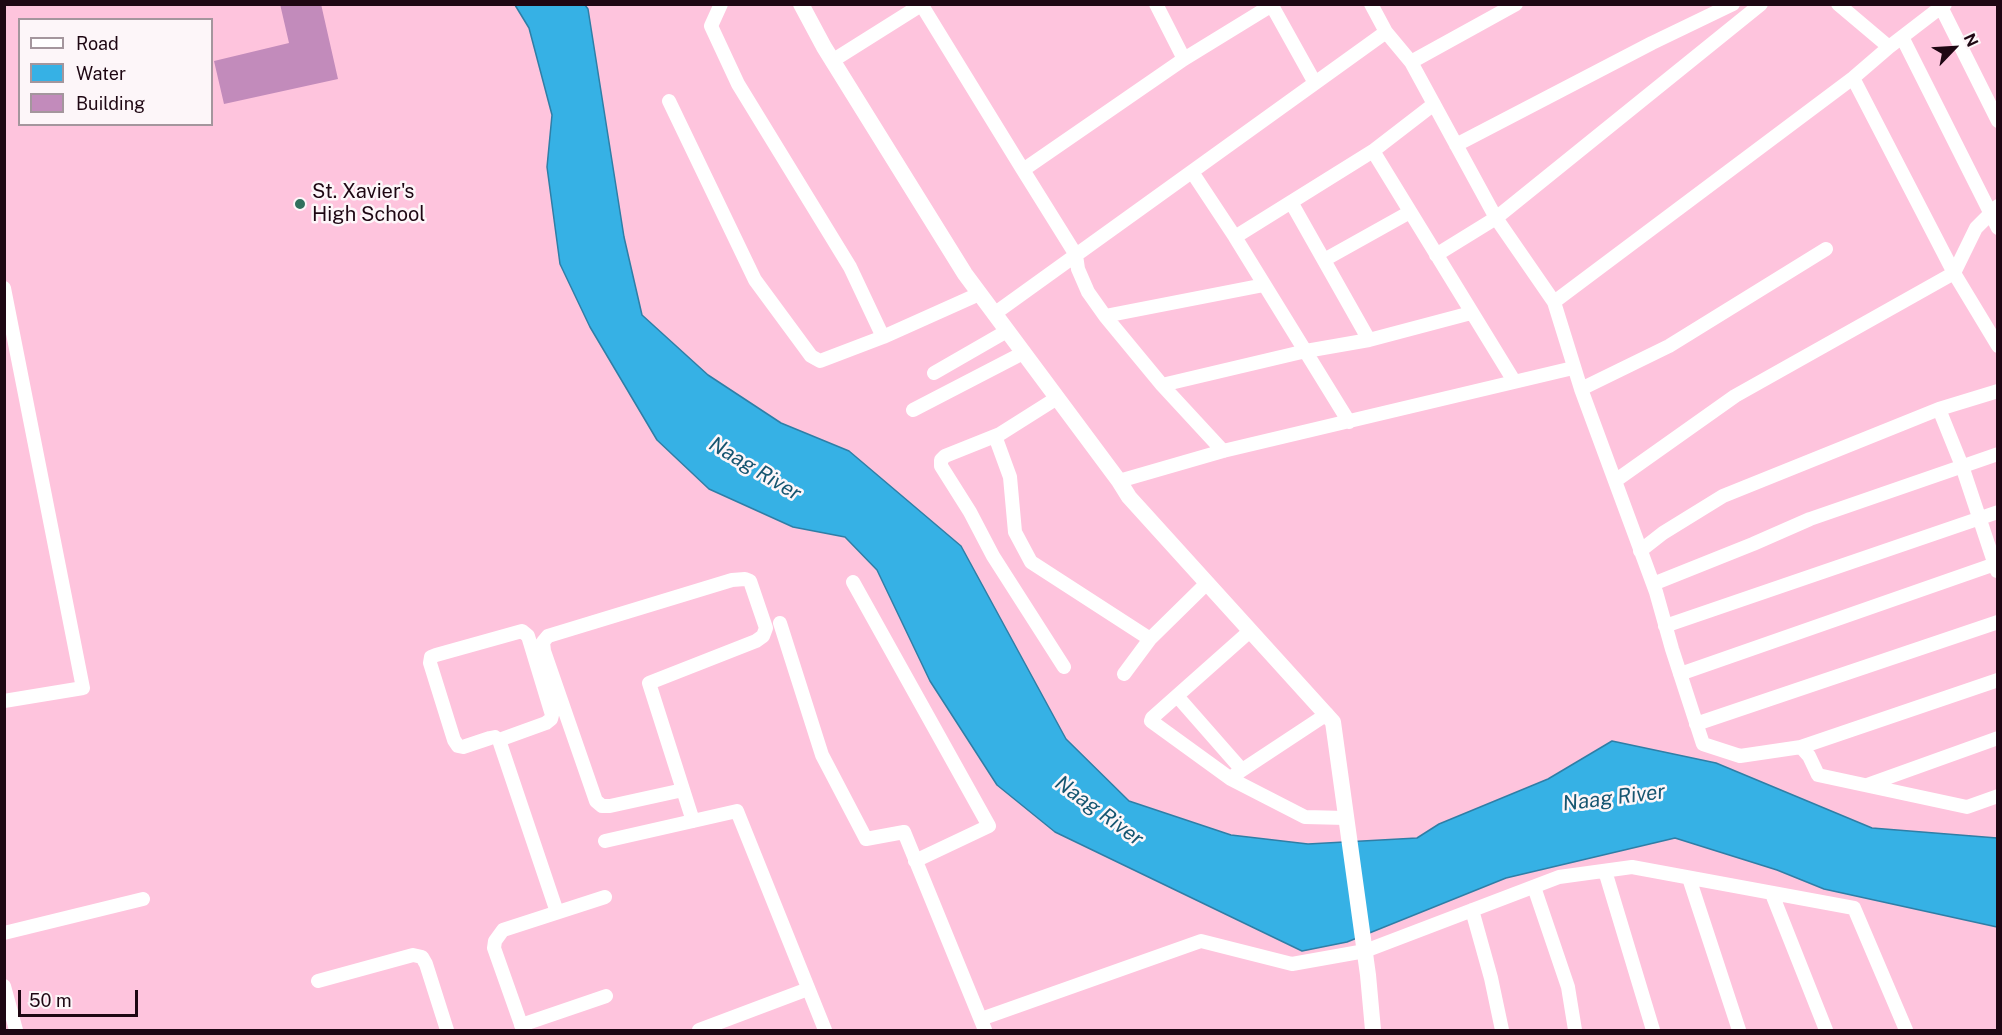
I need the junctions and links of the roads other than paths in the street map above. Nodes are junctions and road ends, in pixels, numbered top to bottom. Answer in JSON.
{"nodes":[{"id":1,"x":721,"y":4,"type":"edge"},
{"id":2,"x":801,"y":4,"type":"edge"},
{"id":3,"x":1156,"y":4,"type":"edge"},
{"id":4,"x":1371,"y":4,"type":"edge"},
{"id":5,"x":1516,"y":4,"type":"edge"},
{"id":6,"x":1733,"y":4,"type":"edge"},
{"id":7,"x":1761,"y":4,"type":"edge"},
{"id":8,"x":1838,"y":4,"type":"edge"},
{"id":9,"x":921,"y":5,"type":"edge"},
{"id":10,"x":1272,"y":5,"type":"edge"},
{"id":11,"x":1943,"y":6,"type":"edge"},
{"id":12,"x":1386,"y":32,"type":"junction"},
{"id":13,"x":1902,"y":37,"type":"junction"},
{"id":14,"x":1889,"y":47,"type":"junction"},
{"id":15,"x":1184,"y":59,"type":"junction"},
{"id":16,"x":832,"y":61,"type":"junction"},
{"id":17,"x":1411,"y":62,"type":"junction"},
{"id":18,"x":1853,"y":78,"type":"junction"},
{"id":19,"x":1315,"y":83,"type":"junction"},
{"id":20,"x":669,"y":101,"type":"dead end"},
{"id":21,"x":1434,"y":104,"type":"junction"},
{"id":22,"x":1998,"y":121,"type":"edge"},
{"id":23,"x":1456,"y":145,"type":"junction"},
{"id":24,"x":1372,"y":152,"type":"junction"},
{"id":25,"x":1023,"y":170,"type":"junction"},
{"id":26,"x":1192,"y":172,"type":"junction"},
{"id":27,"x":1291,"y":202,"type":"junction"},
{"id":28,"x":1994,"y":210,"type":"edge"},
{"id":29,"x":1410,"y":212,"type":"junction"},
{"id":30,"x":1496,"y":219,"type":"junction"},
{"id":31,"x":1998,"y":228,"type":"edge"},
{"id":32,"x":1235,"y":237,"type":"junction"},
{"id":33,"x":1826,"y":249,"type":"dead end"},
{"id":34,"x":1076,"y":255,"type":"junction"},
{"id":35,"x":1436,"y":255,"type":"junction"},
{"id":36,"x":1324,"y":260,"type":"junction"},
{"id":37,"x":1954,"y":273,"type":"junction"},
{"id":38,"x":1264,"y":285,"type":"junction"},
{"id":39,"x":4,"y":288,"type":"edge"},
{"id":40,"x":979,"y":294,"type":"junction"},
{"id":41,"x":1554,"y":302,"type":"junction"},
{"id":42,"x":1471,"y":313,"type":"junction"},
{"id":43,"x":994,"y":314,"type":"junction"},
{"id":44,"x":1105,"y":316,"type":"junction"},
{"id":45,"x":1007,"y":332,"type":"junction"},
{"id":46,"x":883,"y":337,"type":"junction"},
{"id":47,"x":1369,"y":340,"type":"junction"},
{"id":48,"x":1998,"y":346,"type":"edge"},
{"id":49,"x":1306,"y":351,"type":"junction"},
{"id":50,"x":1023,"y":353,"type":"junction"},
{"id":51,"x":1573,"y":368,"type":"junction"},
{"id":52,"x":934,"y":373,"type":"dead end"},
{"id":53,"x":1514,"y":381,"type":"junction"},
{"id":54,"x":1162,"y":385,"type":"junction"},
{"id":55,"x":1581,"y":389,"type":"junction"},
{"id":56,"x":1998,"y":391,"type":"edge"},
{"id":57,"x":1057,"y":398,"type":"junction"},
{"id":58,"x":1939,"y":409,"type":"junction"},
{"id":59,"x":913,"y":410,"type":"dead end"},
{"id":60,"x":1349,"y":422,"type":"junction"},
{"id":61,"x":995,"y":436,"type":"junction"},
{"id":62,"x":1223,"y":451,"type":"junction"},
{"id":63,"x":1998,"y":454,"type":"edge"},
{"id":64,"x":1962,"y":466,"type":"junction"},
{"id":65,"x":1119,"y":481,"type":"junction"},
{"id":66,"x":1615,"y":481,"type":"junction"},
{"id":67,"x":1998,"y":512,"type":"edge"},
{"id":68,"x":1980,"y":519,"type":"junction"},
{"id":69,"x":1640,"y":551,"type":"junction"},
{"id":70,"x":1997,"y":566,"type":"edge"},
{"id":71,"x":853,"y":582,"type":"dead end"},
{"id":72,"x":1207,"y":583,"type":"junction"},
{"id":73,"x":1653,"y":584,"type":"junction"},
{"id":74,"x":1998,"y":622,"type":"edge"},
{"id":75,"x":780,"y":623,"type":"dead end"},
{"id":76,"x":1665,"y":626,"type":"junction"},
{"id":77,"x":1250,"y":631,"type":"junction"},
{"id":78,"x":1150,"y":639,"type":"junction"},
{"id":79,"x":1064,"y":667,"type":"dead end"},
{"id":80,"x":1124,"y":674,"type":"dead end"},
{"id":81,"x":1680,"y":674,"type":"junction"},
{"id":82,"x":1998,"y":680,"type":"edge"},
{"id":83,"x":1177,"y":696,"type":"junction"},
{"id":84,"x":4,"y":701,"type":"edge"},
{"id":85,"x":1327,"y":714,"type":"junction"},
{"id":86,"x":1696,"y":724,"type":"junction"},
{"id":87,"x":1998,"y":738,"type":"edge"},
{"id":88,"x":500,"y":740,"type":"junction"},
{"id":89,"x":1801,"y":747,"type":"junction"},
{"id":90,"x":1242,"y":770,"type":"junction"},
{"id":91,"x":1230,"y":778,"type":"junction"},
{"id":92,"x":1867,"y":785,"type":"junction"},
{"id":93,"x":683,"y":790,"type":"junction"},
{"id":94,"x":1995,"y":800,"type":"edge"},
{"id":95,"x":693,"y":821,"type":"junction"},
{"id":96,"x":1347,"y":822,"type":"junction"},
{"id":97,"x":605,"y":842,"type":"dead end"},
{"id":98,"x":915,"y":861,"type":"junction"},
{"id":99,"x":1605,"y":871,"type":"junction"},
{"id":100,"x":1689,"y":878,"type":"junction"},
{"id":101,"x":1534,"y":887,"type":"junction"},
{"id":102,"x":1772,"y":894,"type":"junction"},
{"id":103,"x":605,"y":897,"type":"dead end"},
{"id":104,"x":143,"y":899,"type":"dead end"},
{"id":105,"x":1472,"y":910,"type":"junction"},
{"id":106,"x":557,"y":912,"type":"junction"},
{"id":107,"x":4,"y":933,"type":"edge"},
{"id":108,"x":1365,"y":951,"type":"junction"},
{"id":109,"x":318,"y":981,"type":"dead end"},
{"id":110,"x":4,"y":986,"type":"edge"},
{"id":111,"x":808,"y":989,"type":"junction"},
{"id":112,"x":606,"y":996,"type":"dead end"},
{"id":113,"x":983,"y":1025,"type":"edge"},
{"id":114,"x":522,"y":1028,"type":"edge"},
{"id":115,"x":16,"y":1030,"type":"edge"},
{"id":116,"x":447,"y":1030,"type":"edge"},
{"id":117,"x":699,"y":1030,"type":"edge"},
{"id":118,"x":825,"y":1030,"type":"edge"},
{"id":119,"x":1373,"y":1030,"type":"edge"},
{"id":120,"x":1502,"y":1030,"type":"edge"},
{"id":121,"x":1575,"y":1030,"type":"edge"},
{"id":122,"x":1653,"y":1030,"type":"edge"},
{"id":123,"x":1739,"y":1030,"type":"edge"},
{"id":124,"x":1826,"y":1030,"type":"edge"},
{"id":125,"x":1906,"y":1030,"type":"edge"}],
"edges":[{"from":1,"to":46,"type":"street"},
{"from":2,"to":16,"type":"street"},
{"from":3,"to":15,"type":"street"},
{"from":4,"to":12,"type":"street"},
{"from":5,"to":17,"type":"street"},
{"from":6,"to":23,"type":"street"},
{"from":7,"to":30,"type":"street"},
{"from":8,"to":14,"type":"street"},
{"from":9,"to":16,"type":"street"},
{"from":9,"to":25,"type":"street"},
{"from":10,"to":15,"type":"street"},
{"from":10,"to":19,"type":"street"},
{"from":11,"to":13,"type":"street"},
{"from":11,"to":22,"type":"street"},
{"from":12,"to":17,"type":"street"},
{"from":12,"to":19,"type":"street"},
{"from":13,"to":14,"type":"street"},
{"from":13,"to":28,"type":"street"},
{"from":14,"to":18,"type":"street"},
{"from":15,"to":25,"type":"street"},
{"from":16,"to":40,"type":"street"},
{"from":17,"to":21,"type":"street"},
{"from":18,"to":37,"type":"street"},
{"from":18,"to":41,"type":"street"},
{"from":19,"to":26,"type":"street"},
{"from":20,"to":46,"type":"street"},
{"from":21,"to":23,"type":"street"},
{"from":21,"to":24,"type":"street"},
{"from":23,"to":30,"type":"street"},
{"from":24,"to":27,"type":"street"},
{"from":24,"to":29,"type":"street"},
{"from":25,"to":34,"type":"street"},
{"from":26,"to":32,"type":"street"},
{"from":26,"to":34,"type":"street"},
{"from":27,"to":32,"type":"street"},
{"from":27,"to":36,"type":"street"},
{"from":28,"to":31,"type":"street"},
{"from":28,"to":37,"type":"street"},
{"from":29,"to":35,"type":"street"},
{"from":29,"to":36,"type":"street"},
{"from":30,"to":35,"type":"street"},
{"from":30,"to":41,"type":"street"},
{"from":32,"to":38,"type":"street"},
{"from":33,"to":55,"type":"street"},
{"from":34,"to":43,"type":"street"},
{"from":34,"to":44,"type":"street"},
{"from":35,"to":42,"type":"street"},
{"from":36,"to":47,"type":"street"},
{"from":37,"to":48,"type":"street"},
{"from":37,"to":66,"type":"street"},
{"from":38,"to":44,"type":"street"},
{"from":38,"to":49,"type":"street"},
{"from":39,"to":84,"type":"street"},
{"from":40,"to":43,"type":"street"},
{"from":40,"to":46,"type":"street"},
{"from":41,"to":51,"type":"street"},
{"from":42,"to":47,"type":"street"},
{"from":42,"to":53,"type":"street"},
{"from":43,"to":45,"type":"street"},
{"from":44,"to":54,"type":"street"},
{"from":45,"to":50,"type":"street"},
{"from":45,"to":52,"type":"street"},
{"from":47,"to":49,"type":"street"},
{"from":49,"to":54,"type":"street"},
{"from":49,"to":60,"type":"street"},
{"from":50,"to":57,"type":"street"},
{"from":50,"to":59,"type":"street"},
{"from":51,"to":53,"type":"street"},
{"from":51,"to":55,"type":"street"},
{"from":53,"to":60,"type":"street"},
{"from":54,"to":62,"type":"street"},
{"from":55,"to":66,"type":"street"},
{"from":56,"to":58,"type":"street"},
{"from":57,"to":61,"type":"street"},
{"from":57,"to":65,"type":"street"},
{"from":58,"to":64,"type":"street"},
{"from":58,"to":69,"type":"street"},
{"from":60,"to":62,"type":"street"},
{"from":61,"to":78,"type":"street"},
{"from":61,"to":79,"type":"street"},
{"from":62,"to":65,"type":"street"},
{"from":63,"to":64,"type":"street"},
{"from":64,"to":68,"type":"street"},
{"from":64,"to":73,"type":"street"},
{"from":65,"to":72,"type":"street"},
{"from":66,"to":69,"type":"street"},
{"from":67,"to":68,"type":"street"},
{"from":68,"to":70,"type":"street"},
{"from":68,"to":76,"type":"street"},
{"from":69,"to":73,"type":"street"},
{"from":70,"to":81,"type":"street"},
{"from":71,"to":98,"type":"street"},
{"from":72,"to":77,"type":"street"},
{"from":72,"to":78,"type":"street"},
{"from":73,"to":76,"type":"street"},
{"from":74,"to":86,"type":"street"},
{"from":75,"to":98,"type":"street"},
{"from":76,"to":81,"type":"street"},
{"from":77,"to":83,"type":"street"},
{"from":77,"to":85,"type":"street"},
{"from":78,"to":80,"type":"street"},
{"from":81,"to":86,"type":"street"},
{"from":82,"to":89,"type":"street"},
{"from":83,"to":90,"type":"street"},
{"from":83,"to":91,"type":"street"},
{"from":85,"to":90,"type":"street"},
{"from":85,"to":96,"type":"street"},
{"from":86,"to":89,"type":"street"},
{"from":87,"to":92,"type":"street"},
{"from":88,"to":88,"type":"street"},
{"from":88,"to":106,"type":"street"},
{"from":89,"to":92,"type":"street"},
{"from":90,"to":91,"type":"street"},
{"from":91,"to":96,"type":"street"},
{"from":92,"to":94,"type":"street"},
{"from":93,"to":93,"type":"street"},
{"from":93,"to":95,"type":"street"},
{"from":95,"to":97,"type":"street"},
{"from":95,"to":111,"type":"street"},
{"from":96,"to":108,"type":"street"},
{"from":98,"to":113,"type":"street"},
{"from":99,"to":100,"type":"street"},
{"from":99,"to":101,"type":"street"},
{"from":99,"to":122,"type":"street"},
{"from":100,"to":102,"type":"street"},
{"from":100,"to":123,"type":"street"},
{"from":101,"to":105,"type":"street"},
{"from":101,"to":121,"type":"street"},
{"from":102,"to":124,"type":"street"},
{"from":102,"to":125,"type":"street"},
{"from":103,"to":106,"type":"street"},
{"from":104,"to":107,"type":"street"},
{"from":105,"to":108,"type":"street"},
{"from":105,"to":120,"type":"street"},
{"from":106,"to":114,"type":"street"},
{"from":108,"to":113,"type":"street"},
{"from":108,"to":119,"type":"street"},
{"from":109,"to":116,"type":"street"},
{"from":110,"to":115,"type":"street"},
{"from":111,"to":117,"type":"street"},
{"from":111,"to":118,"type":"street"},
{"from":112,"to":114,"type":"street"}]}
